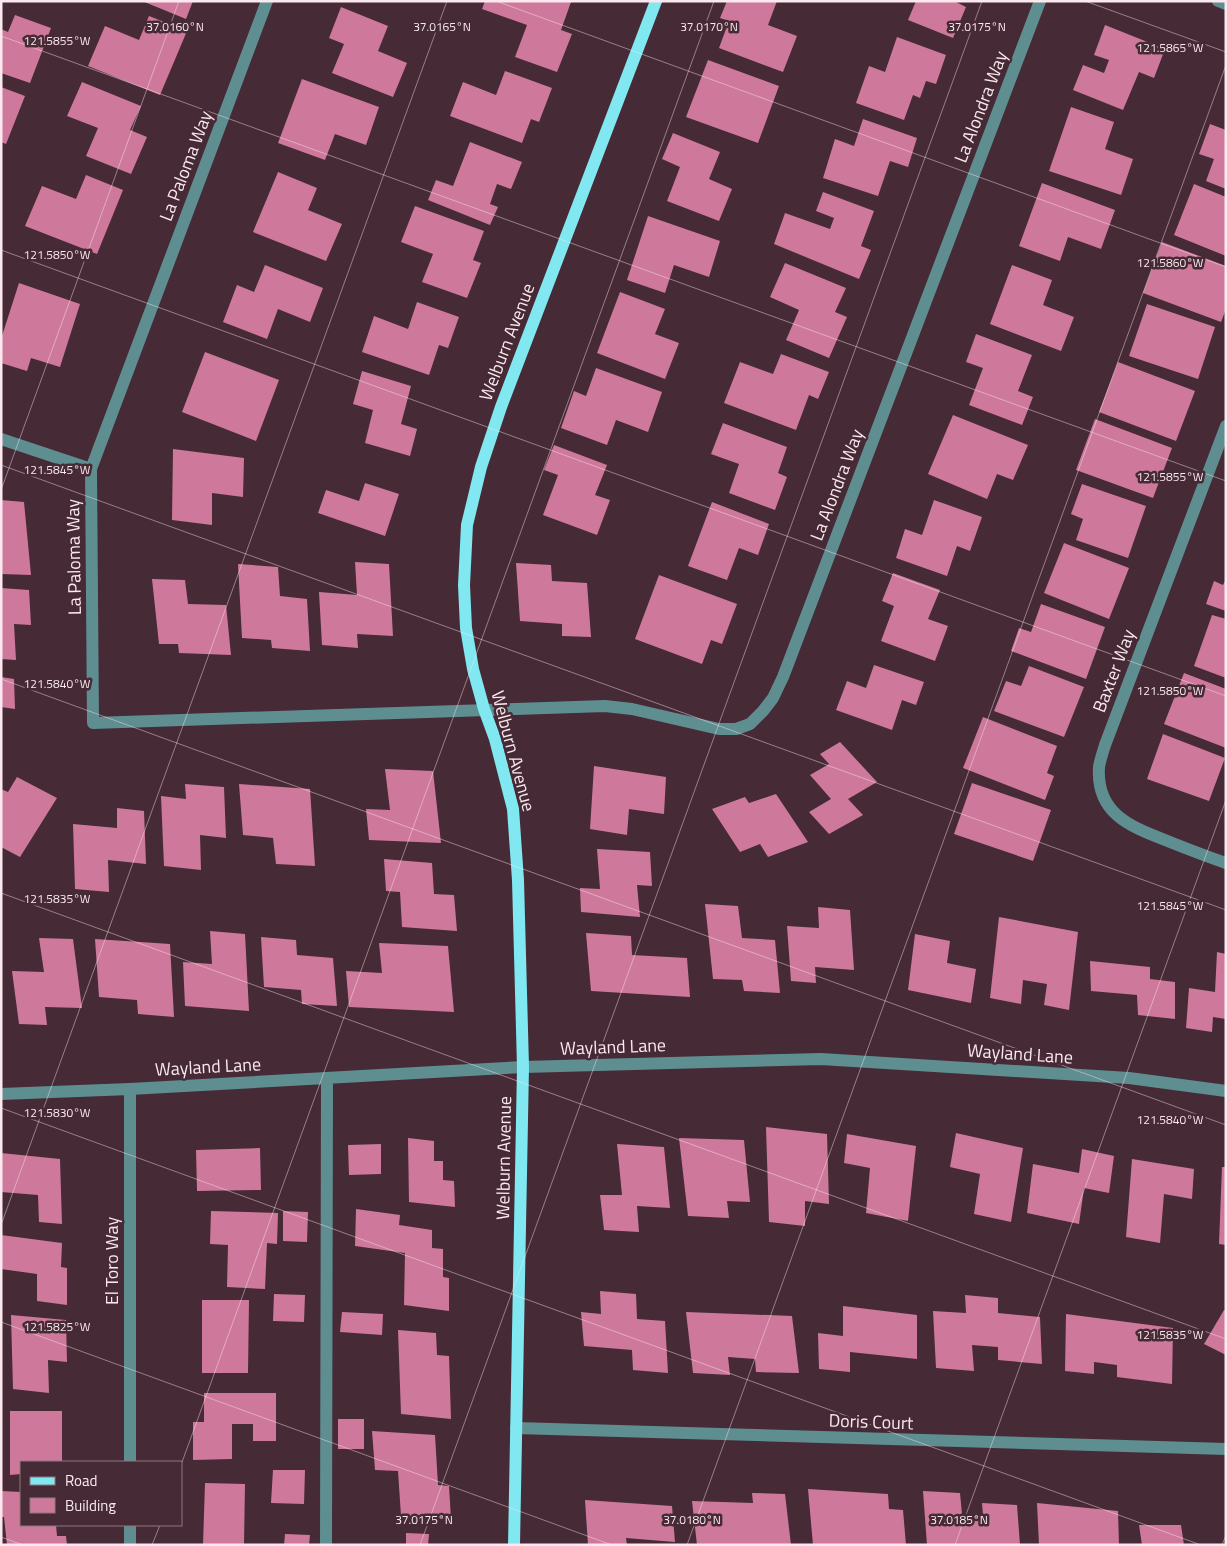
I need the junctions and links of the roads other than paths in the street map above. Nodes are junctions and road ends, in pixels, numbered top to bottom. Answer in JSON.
{"nodes":[{"id":1,"x":267,"y":1,"type":"edge"},
{"id":2,"x":656,"y":1,"type":"edge"},
{"id":3,"x":1040,"y":1,"type":"edge"},
{"id":4,"x":1218,"y":1,"type":"edge"},
{"id":5,"x":1226,"y":4,"type":"edge"},
{"id":6,"x":1226,"y":426,"type":"edge"},
{"id":7,"x":1,"y":439,"type":"edge"},
{"id":8,"x":91,"y":468,"type":"junction"},
{"id":9,"x":484,"y":709,"type":"junction"},
{"id":10,"x":1226,"y":863,"type":"edge"},
{"id":11,"x":523,"y":1067,"type":"junction"},
{"id":12,"x":326,"y":1078,"type":"junction"},
{"id":13,"x":130,"y":1089,"type":"junction"},
{"id":14,"x":1226,"y":1091,"type":"edge"},
{"id":15,"x":1,"y":1094,"type":"edge"},
{"id":16,"x":516,"y":1428,"type":"junction"},
{"id":17,"x":1226,"y":1449,"type":"edge"},
{"id":18,"x":130,"y":1461,"type":"edge"},
{"id":19,"x":130,"y":1526,"type":"edge"},
{"id":20,"x":130,"y":1545,"type":"edge"},
{"id":21,"x":326,"y":1545,"type":"edge"},
{"id":22,"x":514,"y":1545,"type":"edge"}],
"edges":[{"from":1,"to":8,"type":"street","name":"La Paloma Way"},
{"from":2,"to":9,"type":"main road","name":"Welburn Avenue"},
{"from":3,"to":9,"type":"street","name":"La Alondra Way"},
{"from":4,"to":5,"type":"street"},
{"from":6,"to":10,"type":"street","name":"Baxter Way"},
{"from":7,"to":8,"type":"street"},
{"from":8,"to":9,"type":"street","name":"La Paloma Way"},
{"from":9,"to":11,"type":"main road","name":"Welburn Avenue"},
{"from":11,"to":12,"type":"street","name":"Wayland Lane"},
{"from":11,"to":14,"type":"street","name":"Wayland Lane"},
{"from":11,"to":16,"type":"main road","name":"Welburn Avenue"},
{"from":12,"to":13,"type":"street","name":"Wayland Lane"},
{"from":12,"to":21,"type":"street"},
{"from":13,"to":15,"type":"street","name":"Wayland Lane"},
{"from":13,"to":18,"type":"street","name":"El Toro Way"},
{"from":16,"to":17,"type":"street","name":"Doris Court"},
{"from":16,"to":22,"type":"main road","name":"Welburn Avenue"},
{"from":19,"to":20,"type":"street"}]}
